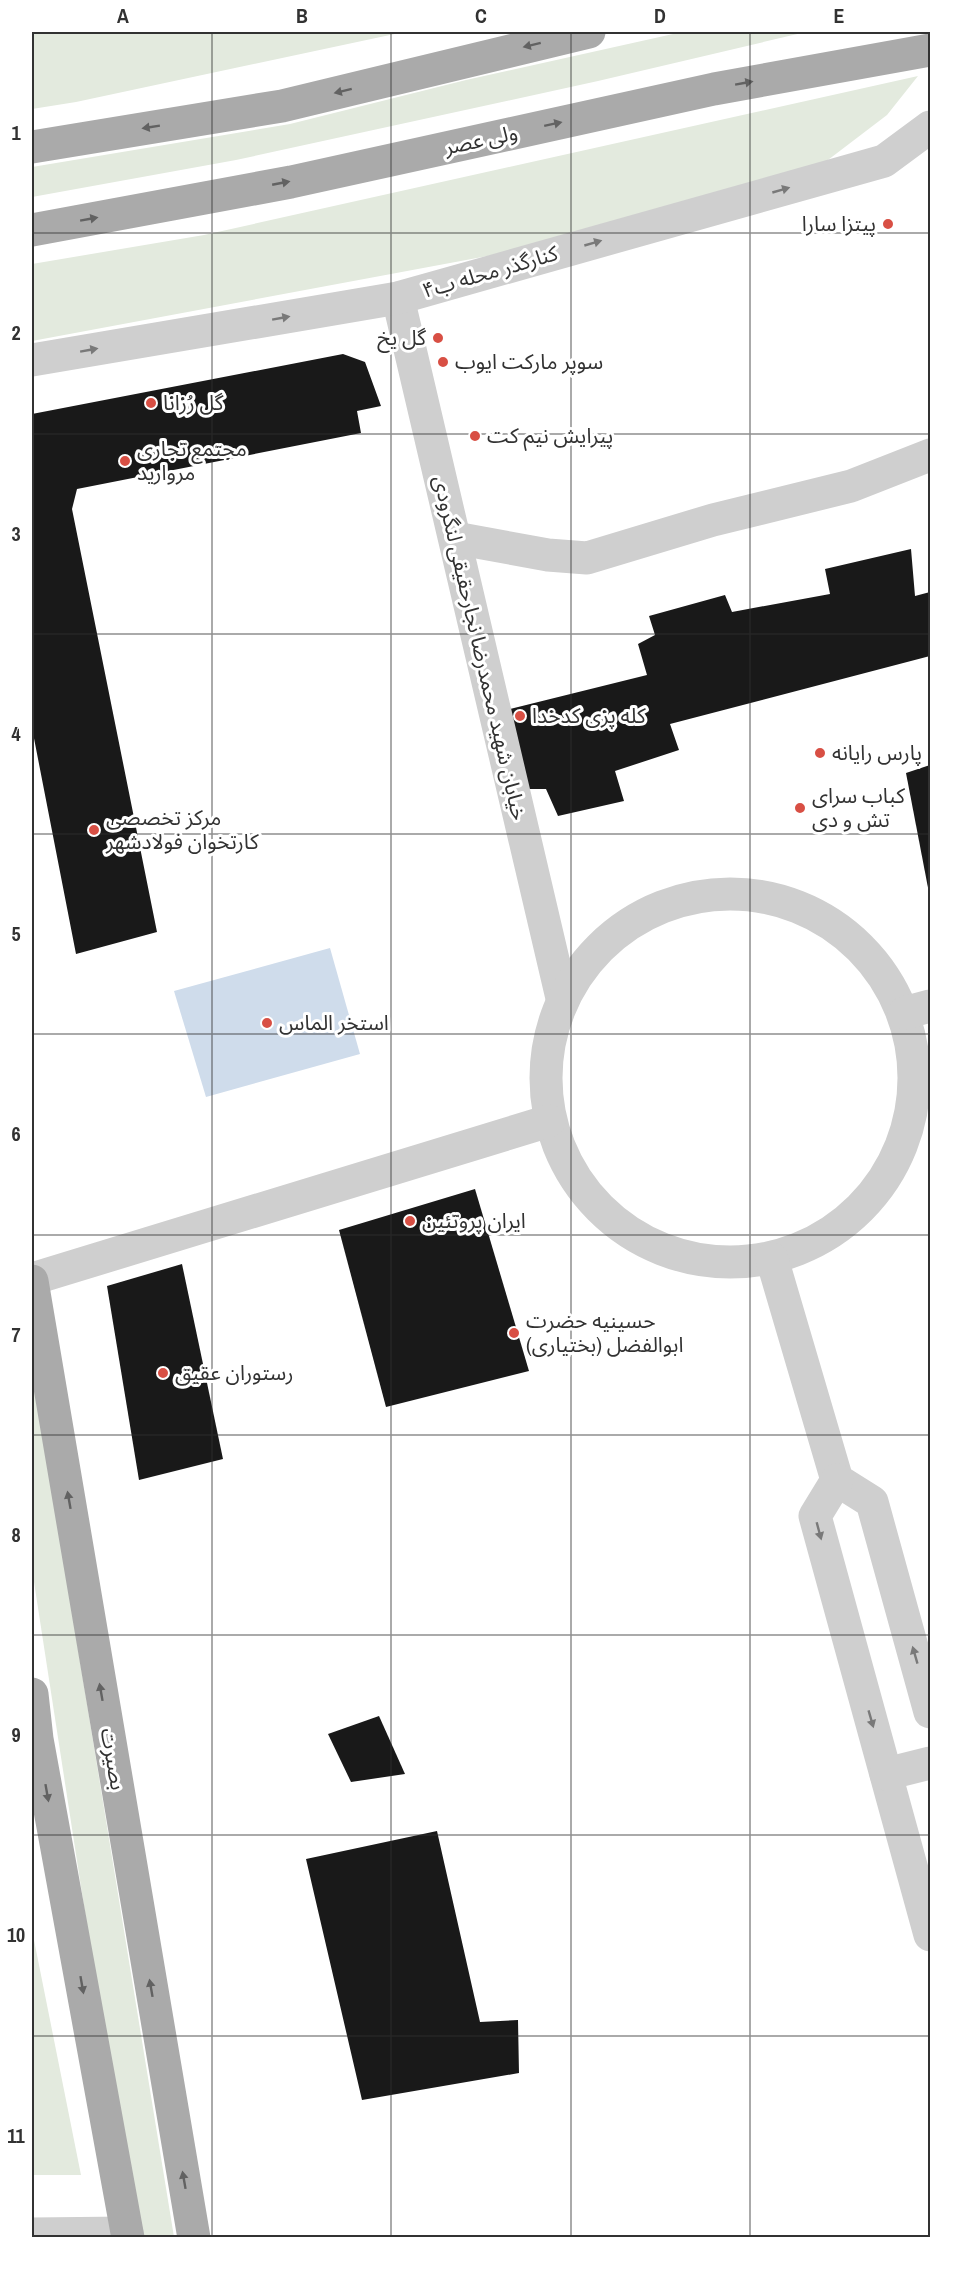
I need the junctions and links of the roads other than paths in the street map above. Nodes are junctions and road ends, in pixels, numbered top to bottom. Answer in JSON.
{"nodes":[{"id":1,"x":589,"y":32,"type":"edge"},
{"id":2,"x":930,"y":50,"type":"edge"},
{"id":3,"x":930,"y":127,"type":"edge"},
{"id":4,"x":32,"y":147,"type":"edge"},
{"id":5,"x":32,"y":230,"type":"edge"},
{"id":6,"x":398,"y":298,"type":"junction"},
{"id":7,"x":32,"y":360,"type":"edge"},
{"id":8,"x":930,"y":455,"type":"edge"},
{"id":9,"x":455,"y":538,"type":"junction"},
{"id":10,"x":562,"y":998,"type":"junction"},
{"id":11,"x":917,"y":1010,"type":"edge"},
{"id":12,"x":549,"y":1121,"type":"junction"},
{"id":13,"x":772,"y":1258,"type":"junction"},
{"id":14,"x":32,"y":1280,"type":"edge"},
{"id":15,"x":837,"y":1480,"type":"junction"},
{"id":16,"x":32,"y":1694,"type":"edge"},
{"id":17,"x":930,"y":1712,"type":"edge"},
{"id":18,"x":34,"y":1739,"type":"edge"},
{"id":19,"x":930,"y":1763,"type":"edge"},
{"id":20,"x":886,"y":1774,"type":"junction"},
{"id":21,"x":930,"y":1935,"type":"edge"},
{"id":22,"x":32,"y":2234,"type":"edge"},
{"id":23,"x":128,"y":2236,"type":"edge"},
{"id":24,"x":194,"y":2238,"type":"edge"}],
"edges":[{"from":1,"to":4,"type":"main road","one_way":true},
{"from":5,"to":2,"type":"main road","name":"ولی عصر","one_way":true},
{"from":6,"to":3,"type":"street","name":"کنارگذر محله ب۴","one_way":true},
{"from":7,"to":6,"type":"street","name":"کنارگذر محله ب۴","one_way":true},
{"from":6,"to":9,"type":"street","name":"خیابان شهید محمدرضا نجارحقیقی لنگرودی"},
{"from":8,"to":9,"type":"street"},
{"from":9,"to":10,"type":"street","name":"خیابان شهید محمدرضا نجارحقیقی لنگرودی"},
{"from":10,"to":11,"type":"street"},
{"from":10,"to":12,"type":"street"},
{"from":11,"to":13,"type":"street"},
{"from":12,"to":13,"type":"street"},
{"from":12,"to":14,"type":"street"},
{"from":13,"to":15,"type":"street"},
{"from":24,"to":14,"type":"main road","name":"بصیرت","one_way":true},
{"from":17,"to":15,"type":"street","one_way":true},
{"from":15,"to":20,"type":"street","one_way":true},
{"from":16,"to":18,"type":"main road"},
{"from":18,"to":23,"type":"main road","one_way":true},
{"from":19,"to":20,"type":"street"},
{"from":20,"to":21,"type":"street"},
{"from":22,"to":23,"type":"street"}]}
